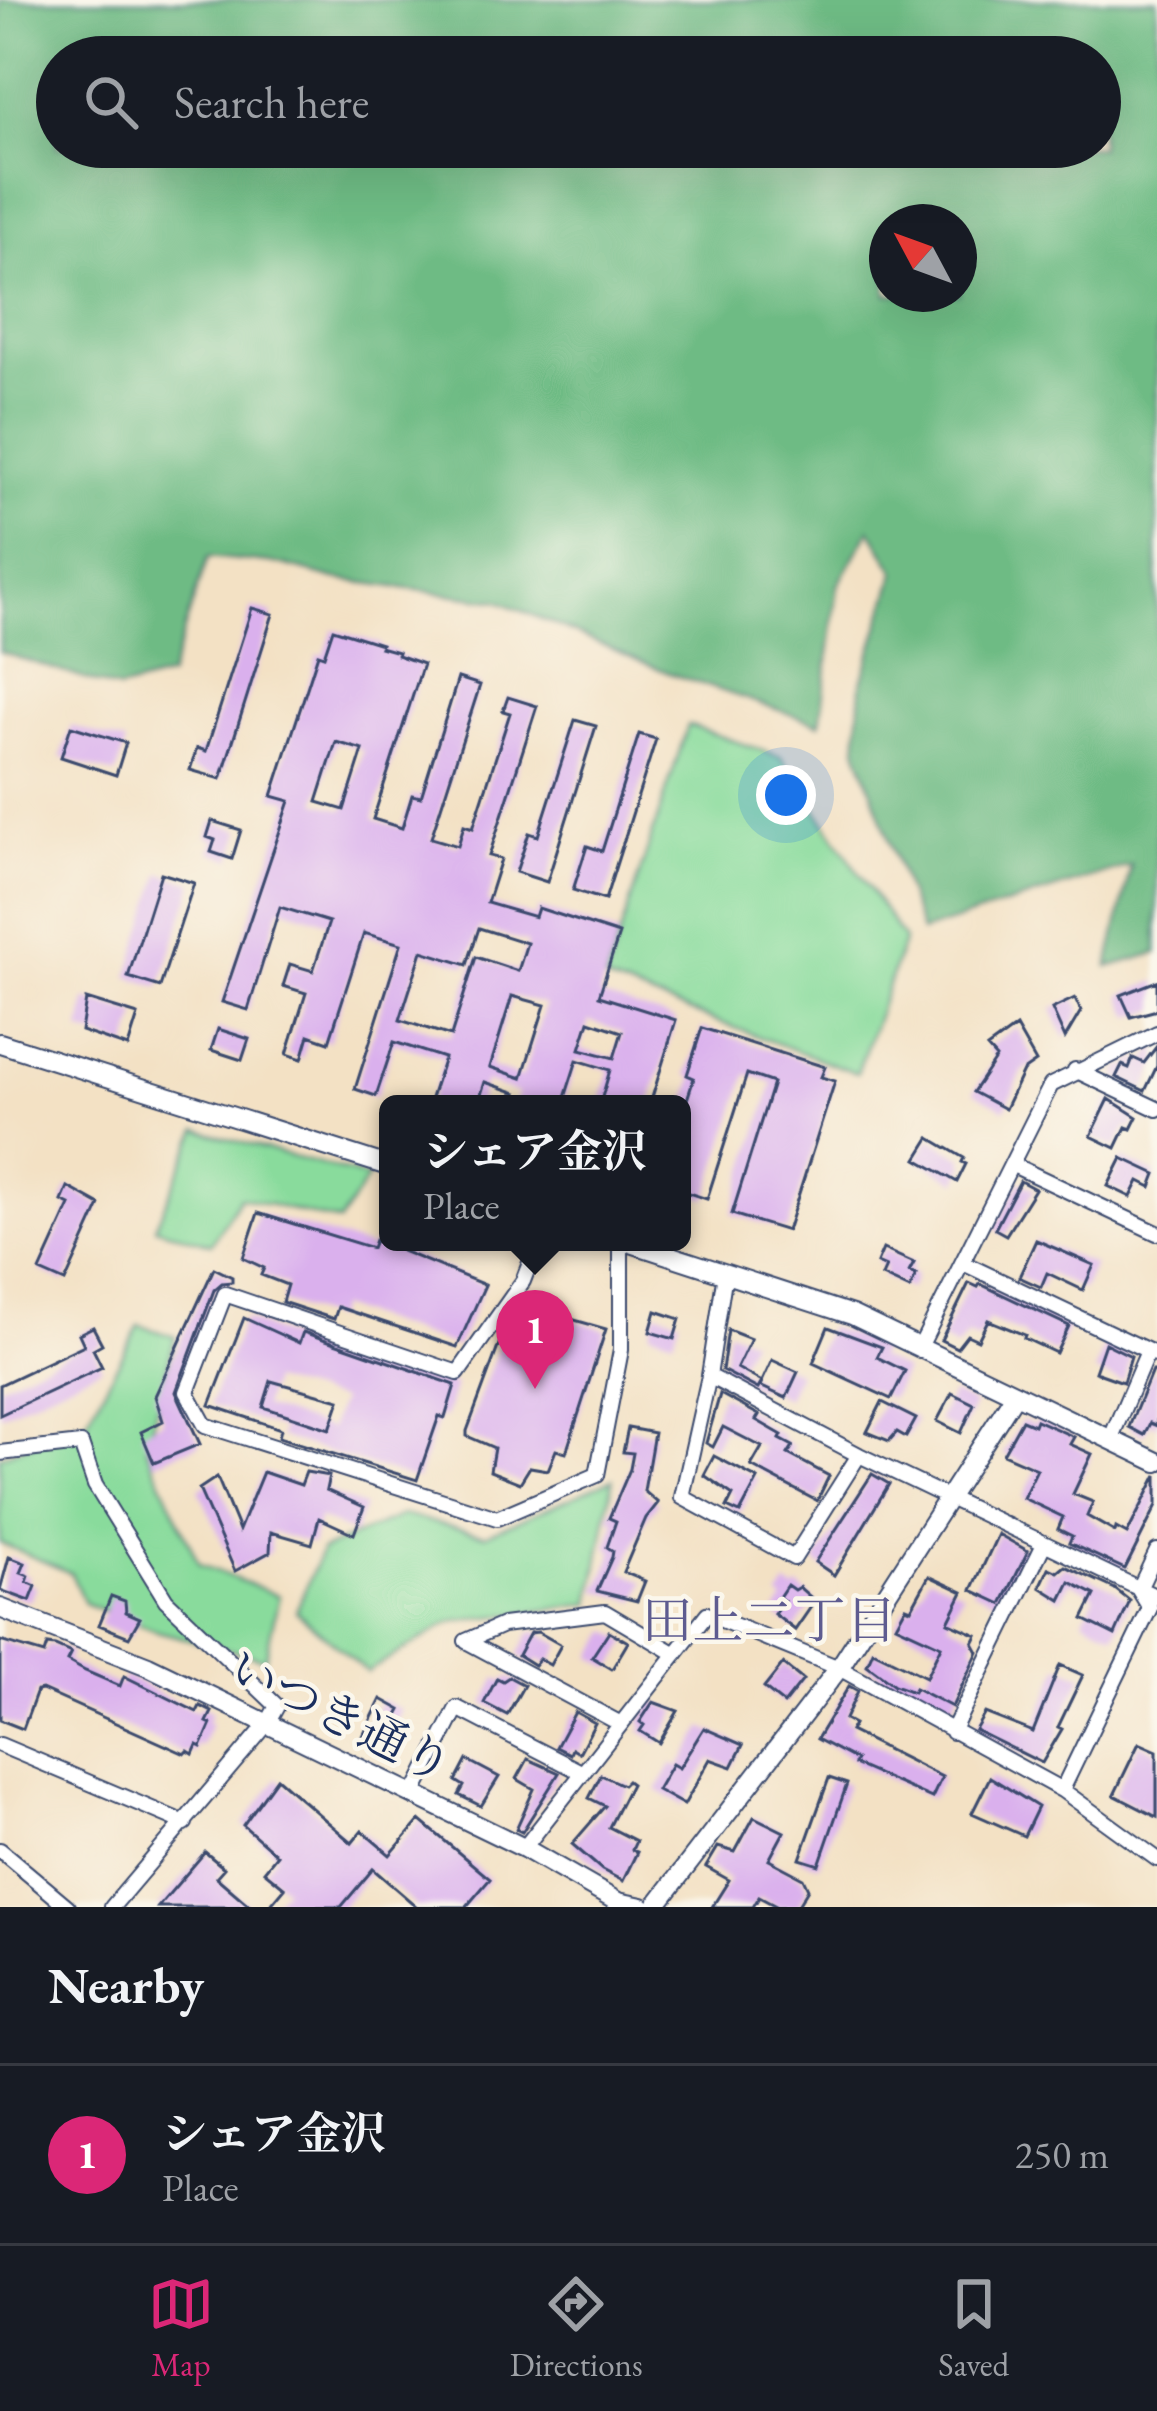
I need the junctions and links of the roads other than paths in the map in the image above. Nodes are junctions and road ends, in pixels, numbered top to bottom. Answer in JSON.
{"nodes":[{"id":1,"x":1157,"y":1033,"type":"edge"},
{"id":2,"x":0,"y":1043,"type":"edge"},
{"id":3,"x":1075,"y":1070,"type":"junction"},
{"id":4,"x":1157,"y":1108,"type":"edge"},
{"id":5,"x":379,"y":1163,"type":"edge"},
{"id":6,"x":1013,"y":1166,"type":"junction"},
{"id":7,"x":1157,"y":1233,"type":"edge"},
{"id":8,"x":535,"y":1251,"type":"edge"},
{"id":9,"x":625,"y":1251,"type":"edge"},
{"id":10,"x":654,"y":1251,"type":"edge"},
{"id":11,"x":963,"y":1264,"type":"junction"},
{"id":12,"x":725,"y":1273,"type":"junction"},
{"id":13,"x":920,"y":1347,"type":"junction"},
{"id":14,"x":1153,"y":1353,"type":"edge"},
{"id":15,"x":710,"y":1376,"type":"junction"},
{"id":16,"x":1014,"y":1396,"type":"junction"},
{"id":17,"x":1110,"y":1440,"type":"junction"},
{"id":18,"x":0,"y":1454,"type":"edge"},
{"id":19,"x":859,"y":1455,"type":"junction"},
{"id":20,"x":1157,"y":1462,"type":"edge"},
{"id":21,"x":950,"y":1498,"type":"junction"},
{"id":22,"x":1044,"y":1544,"type":"junction"},
{"id":23,"x":1157,"y":1551,"type":"edge"},
{"id":24,"x":1139,"y":1589,"type":"junction"},
{"id":25,"x":1157,"y":1597,"type":"edge"},
{"id":26,"x":0,"y":1608,"type":"edge"},
{"id":27,"x":676,"y":1654,"type":"junction"},
{"id":28,"x":839,"y":1668,"type":"junction"},
{"id":29,"x":267,"y":1724,"type":"junction"},
{"id":30,"x":621,"y":1724,"type":"junction"},
{"id":31,"x":952,"y":1732,"type":"junction"},
{"id":32,"x":0,"y":1745,"type":"edge"},
{"id":33,"x":583,"y":1772,"type":"junction"},
{"id":34,"x":1062,"y":1790,"type":"junction"},
{"id":35,"x":413,"y":1795,"type":"junction"},
{"id":36,"x":185,"y":1823,"type":"junction"},
{"id":37,"x":524,"y":1848,"type":"junction"},
{"id":38,"x":0,"y":1850,"type":"edge"},
{"id":39,"x":1157,"y":1859,"type":"edge"},
{"id":40,"x":68,"y":1907,"type":"edge"},
{"id":41,"x":112,"y":1907,"type":"edge"},
{"id":42,"x":642,"y":1907,"type":"edge"},
{"id":43,"x":655,"y":1907,"type":"edge"}],
"edges":[{"from":1,"to":3,"type":"street"},
{"from":2,"to":5,"type":"street"},
{"from":3,"to":4,"type":"street"},
{"from":3,"to":6,"type":"street"},
{"from":6,"to":7,"type":"street"},
{"from":6,"to":11,"type":"street"},
{"from":8,"to":9,"type":"street"},
{"from":10,"to":12,"type":"street"},
{"from":11,"to":13,"type":"street"},
{"from":11,"to":14,"type":"street"},
{"from":12,"to":13,"type":"street"},
{"from":12,"to":15,"type":"street"},
{"from":13,"to":16,"type":"street"},
{"from":14,"to":17,"type":"street"},
{"from":15,"to":19,"type":"street"},
{"from":15,"to":19,"type":"street"},
{"from":16,"to":17,"type":"street"},
{"from":16,"to":21,"type":"street"},
{"from":17,"to":20,"type":"street"},
{"from":18,"to":29,"type":"street"},
{"from":19,"to":21,"type":"street"},
{"from":21,"to":22,"type":"street"},
{"from":21,"to":28,"type":"street"},
{"from":22,"to":24,"type":"street"},
{"from":22,"to":31,"type":"street"},
{"from":23,"to":24,"type":"street"},
{"from":24,"to":25,"type":"street"},
{"from":24,"to":34,"type":"street"},
{"from":26,"to":29,"type":"street","name":"いつき通り"},
{"from":27,"to":28,"type":"street"},
{"from":27,"to":30,"type":"street"},
{"from":27,"to":30,"type":"street"},
{"from":28,"to":31,"type":"street"},
{"from":28,"to":43,"type":"street"},
{"from":29,"to":35,"type":"street","name":"いつき通り"},
{"from":29,"to":36,"type":"street"},
{"from":30,"to":33,"type":"street"},
{"from":31,"to":34,"type":"street"},
{"from":32,"to":36,"type":"street"},
{"from":33,"to":35,"type":"street"},
{"from":33,"to":37,"type":"street"},
{"from":34,"to":39,"type":"street"},
{"from":35,"to":37,"type":"street","name":"いつき通り"},
{"from":36,"to":41,"type":"street"},
{"from":37,"to":42,"type":"street","name":"いつき通り"},
{"from":38,"to":40,"type":"street"}]}
